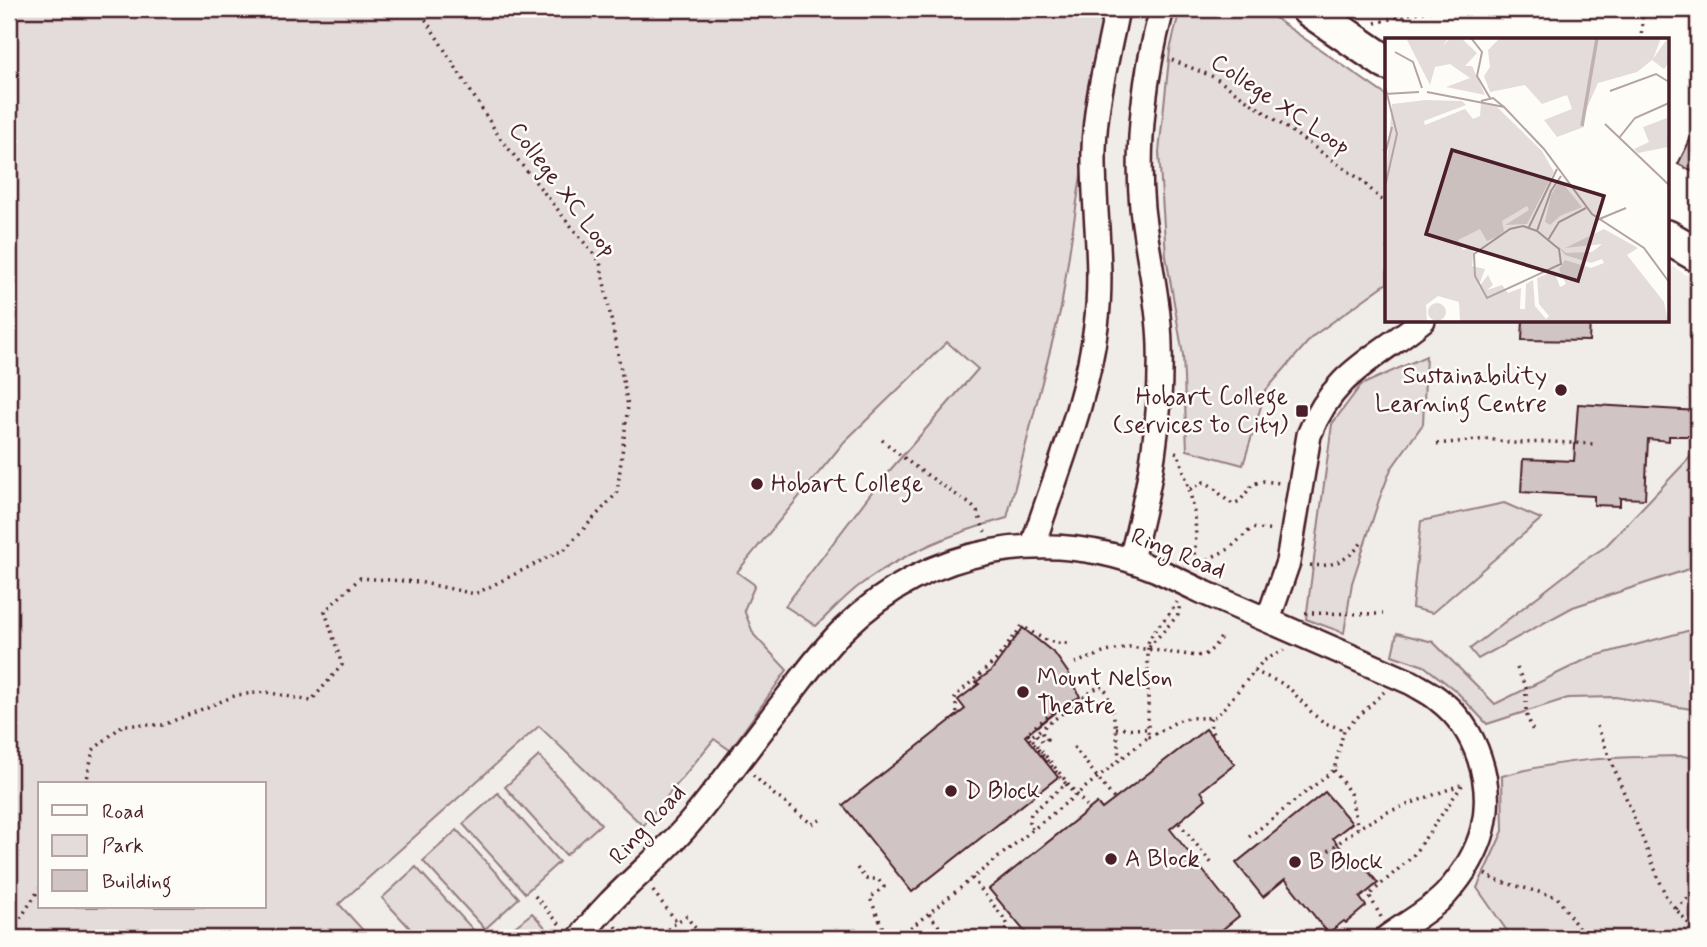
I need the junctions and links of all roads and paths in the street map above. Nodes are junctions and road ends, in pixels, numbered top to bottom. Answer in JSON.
{"nodes":[{"id":1,"x":419,"y":9,"type":"edge"},
{"id":2,"x":1117,"y":9,"type":"edge"},
{"id":3,"x":1162,"y":9,"type":"edge"},
{"id":4,"x":1308,"y":9,"type":"edge"},
{"id":5,"x":1451,"y":9,"type":"edge"},
{"id":6,"x":1643,"y":9,"type":"edge"},
{"id":7,"x":1339,"y":32,"type":"junction"},
{"id":8,"x":1641,"y":38,"type":"edge"},
{"id":9,"x":1153,"y":52,"type":"junction"},
{"id":10,"x":1385,"y":62,"type":"edge"},
{"id":11,"x":1385,"y":203,"type":"edge"},
{"id":12,"x":1668,"y":238,"type":"edge"},
{"id":13,"x":1698,"y":255,"type":"edge"},
{"id":14,"x":1420,"y":322,"type":"edge"},
{"id":15,"x":882,"y":440,"type":"dead end"},
{"id":16,"x":1437,"y":444,"type":"dead end"},
{"id":17,"x":1594,"y":444,"type":"dead end"},
{"id":18,"x":1156,"y":449,"type":"junction"},
{"id":19,"x":1300,"y":487,"type":"junction"},
{"id":20,"x":1190,"y":489,"type":"junction"},
{"id":21,"x":1293,"y":534,"type":"junction"},
{"id":22,"x":1362,"y":542,"type":"dead end"},
{"id":23,"x":1033,"y":545,"type":"junction"},
{"id":24,"x":990,"y":551,"type":"junction"},
{"id":25,"x":1210,"y":558,"type":"dead end"},
{"id":26,"x":1131,"y":559,"type":"junction"},
{"id":27,"x":1288,"y":562,"type":"junction"},
{"id":28,"x":1191,"y":567,"type":"dead end"},
{"id":29,"x":1178,"y":598,"type":"dead end"},
{"id":30,"x":1175,"y":606,"type":"dead end"},
{"id":31,"x":1382,"y":614,"type":"dead end"},
{"id":32,"x":1268,"y":620,"type":"junction"},
{"id":33,"x":1223,"y":635,"type":"dead end"},
{"id":34,"x":1292,"y":640,"type":"junction"},
{"id":35,"x":1067,"y":643,"type":"dead end"},
{"id":36,"x":1148,"y":648,"type":"junction"},
{"id":37,"x":1075,"y":663,"type":"dead end"},
{"id":38,"x":1517,"y":668,"type":"dead end"},
{"id":39,"x":1254,"y":671,"type":"junction"},
{"id":40,"x":1400,"y":678,"type":"junction"},
{"id":41,"x":1053,"y":712,"type":"dead end"},
{"id":42,"x":957,"y":713,"type":"dead end"},
{"id":43,"x":1210,"y":718,"type":"junction"},
{"id":44,"x":1597,"y":726,"type":"dead end"},
{"id":45,"x":1116,"y":728,"type":"junction"},
{"id":46,"x":1032,"y":729,"type":"junction"},
{"id":47,"x":1148,"y":729,"type":"junction"},
{"id":48,"x":1040,"y":730,"type":"junction"},
{"id":49,"x":1344,"y":730,"type":"junction"},
{"id":50,"x":1534,"y":734,"type":"dead end"},
{"id":51,"x":1148,"y":737,"type":"junction"},
{"id":52,"x":1216,"y":740,"type":"dead end"},
{"id":53,"x":1074,"y":747,"type":"dead end"},
{"id":54,"x":738,"y":760,"type":"junction"},
{"id":55,"x":1119,"y":760,"type":"junction"},
{"id":56,"x":1334,"y":770,"type":"junction"},
{"id":57,"x":1097,"y":777,"type":"junction"},
{"id":58,"x":87,"y":782,"type":"edge"},
{"id":59,"x":1066,"y":784,"type":"junction"},
{"id":60,"x":1074,"y":794,"type":"junction"},
{"id":61,"x":1114,"y":799,"type":"dead end"},
{"id":62,"x":1087,"y":807,"type":"dead end"},
{"id":63,"x":820,"y":820,"type":"dead end"},
{"id":64,"x":1179,"y":823,"type":"dead end"},
{"id":65,"x":1358,"y":828,"type":"junction"},
{"id":66,"x":1032,"y":829,"type":"junction"},
{"id":67,"x":1249,"y":837,"type":"dead end"},
{"id":68,"x":1323,"y":855,"type":"dead end"},
{"id":69,"x":1213,"y":865,"type":"dead end"},
{"id":70,"x":1468,"y":865,"type":"junction"},
{"id":71,"x":857,"y":869,"type":"dead end"},
{"id":72,"x":639,"y":874,"type":"junction"},
{"id":73,"x":972,"y":878,"type":"junction"},
{"id":74,"x":1698,"y":888,"type":"edge"},
{"id":75,"x":38,"y":891,"type":"edge"},
{"id":76,"x":535,"y":895,"type":"dead end"},
{"id":77,"x":1676,"y":909,"type":"junction"},
{"id":78,"x":928,"y":914,"type":"junction"},
{"id":79,"x":677,"y":922,"type":"junction"},
{"id":80,"x":573,"y":934,"type":"edge"},
{"id":81,"x":1698,"y":934,"type":"edge"},
{"id":82,"x":9,"y":936,"type":"edge"},
{"id":83,"x":1388,"y":937,"type":"edge"},
{"id":84,"x":657,"y":938,"type":"edge"},
{"id":85,"x":704,"y":938,"type":"edge"},
{"id":86,"x":887,"y":938,"type":"edge"},
{"id":87,"x":892,"y":938,"type":"edge"},
{"id":88,"x":944,"y":938,"type":"edge"},
{"id":89,"x":1004,"y":938,"type":"edge"},
{"id":90,"x":1585,"y":938,"type":"edge"}],
"edges":[{"from":1,"to":58,"type":"path","name":"College XC Loop"},
{"from":2,"to":23,"type":"street"},
{"from":3,"to":9,"type":"street"},
{"from":4,"to":7,"type":"main road"},
{"from":5,"to":7,"type":"path"},
{"from":6,"to":8,"type":"path"},
{"from":7,"to":10,"type":"main road"},
{"from":9,"to":11,"type":"path","name":"College XC Loop"},
{"from":9,"to":18,"type":"street"},
{"from":12,"to":13,"type":"main road"},
{"from":14,"to":19,"type":"street"},
{"from":15,"to":24,"type":"path"},
{"from":16,"to":17,"type":"path"},
{"from":18,"to":20,"type":"path"},
{"from":18,"to":26,"type":"street"},
{"from":19,"to":20,"type":"path"},
{"from":19,"to":21,"type":"street"},
{"from":20,"to":28,"type":"path"},
{"from":21,"to":25,"type":"path"},
{"from":21,"to":27,"type":"street"},
{"from":22,"to":27,"type":"path"},
{"from":23,"to":24,"type":"street","name":"Ring Road"},
{"from":23,"to":26,"type":"street","name":"Ring Road"},
{"from":24,"to":54,"type":"street","name":"Ring Road"},
{"from":26,"to":32,"type":"street","name":"Ring Road","bridge":true},
{"from":27,"to":32,"type":"street"},
{"from":29,"to":36,"type":"path"},
{"from":30,"to":36,"type":"path"},
{"from":31,"to":34,"type":"path"},
{"from":32,"to":34,"type":"street","name":"Ring Road"},
{"from":33,"to":36,"type":"path"},
{"from":34,"to":39,"type":"path"},
{"from":34,"to":40,"type":"street","name":"Ring Road"},
{"from":35,"to":42,"type":"path"},
{"from":36,"to":37,"type":"path"},
{"from":36,"to":47,"type":"path"},
{"from":38,"to":50,"type":"path"},
{"from":39,"to":43,"type":"path"},
{"from":39,"to":49,"type":"path"},
{"from":40,"to":49,"type":"path"},
{"from":40,"to":70,"type":"street","name":"Ring Road"},
{"from":41,"to":46,"type":"path","bridge":true},
{"from":43,"to":51,"type":"path"},
{"from":43,"to":52,"type":"path"},
{"from":44,"to":77,"type":"path"},
{"from":45,"to":47,"type":"path"},
{"from":45,"to":48,"type":"path"},
{"from":45,"to":55,"type":"path"},
{"from":46,"to":48,"type":"path","bridge":true},
{"from":46,"to":62,"type":"path","bridge":true},
{"from":47,"to":51,"type":"path"},
{"from":48,"to":59,"type":"path"},
{"from":49,"to":56,"type":"path"},
{"from":51,"to":55,"type":"path"},
{"from":53,"to":57,"type":"path"},
{"from":54,"to":63,"type":"path"},
{"from":54,"to":72,"type":"street","name":"Ring Road"},
{"from":55,"to":57,"type":"path"},
{"from":56,"to":65,"type":"path"},
{"from":56,"to":67,"type":"path"},
{"from":57,"to":60,"type":"path"},
{"from":57,"to":61,"type":"path"},
{"from":59,"to":60,"type":"path"},
{"from":59,"to":66,"type":"path"},
{"from":60,"to":66,"type":"path"},
{"from":64,"to":69,"type":"path"},
{"from":65,"to":68,"type":"path"},
{"from":65,"to":83,"type":"path"},
{"from":66,"to":73,"type":"path"},
{"from":70,"to":83,"type":"street","name":"Ring Road"},
{"from":70,"to":90,"type":"path"},
{"from":71,"to":86,"type":"path"},
{"from":72,"to":79,"type":"path"},
{"from":72,"to":80,"type":"street","name":"Ring Road"},
{"from":73,"to":78,"type":"path"},
{"from":73,"to":89,"type":"path"},
{"from":74,"to":77,"type":"path"},
{"from":75,"to":82,"type":"path"},
{"from":76,"to":80,"type":"path"},
{"from":77,"to":81,"type":"path"},
{"from":78,"to":87,"type":"path"},
{"from":78,"to":88,"type":"path"},
{"from":79,"to":84,"type":"path"},
{"from":79,"to":85,"type":"path"}]}
